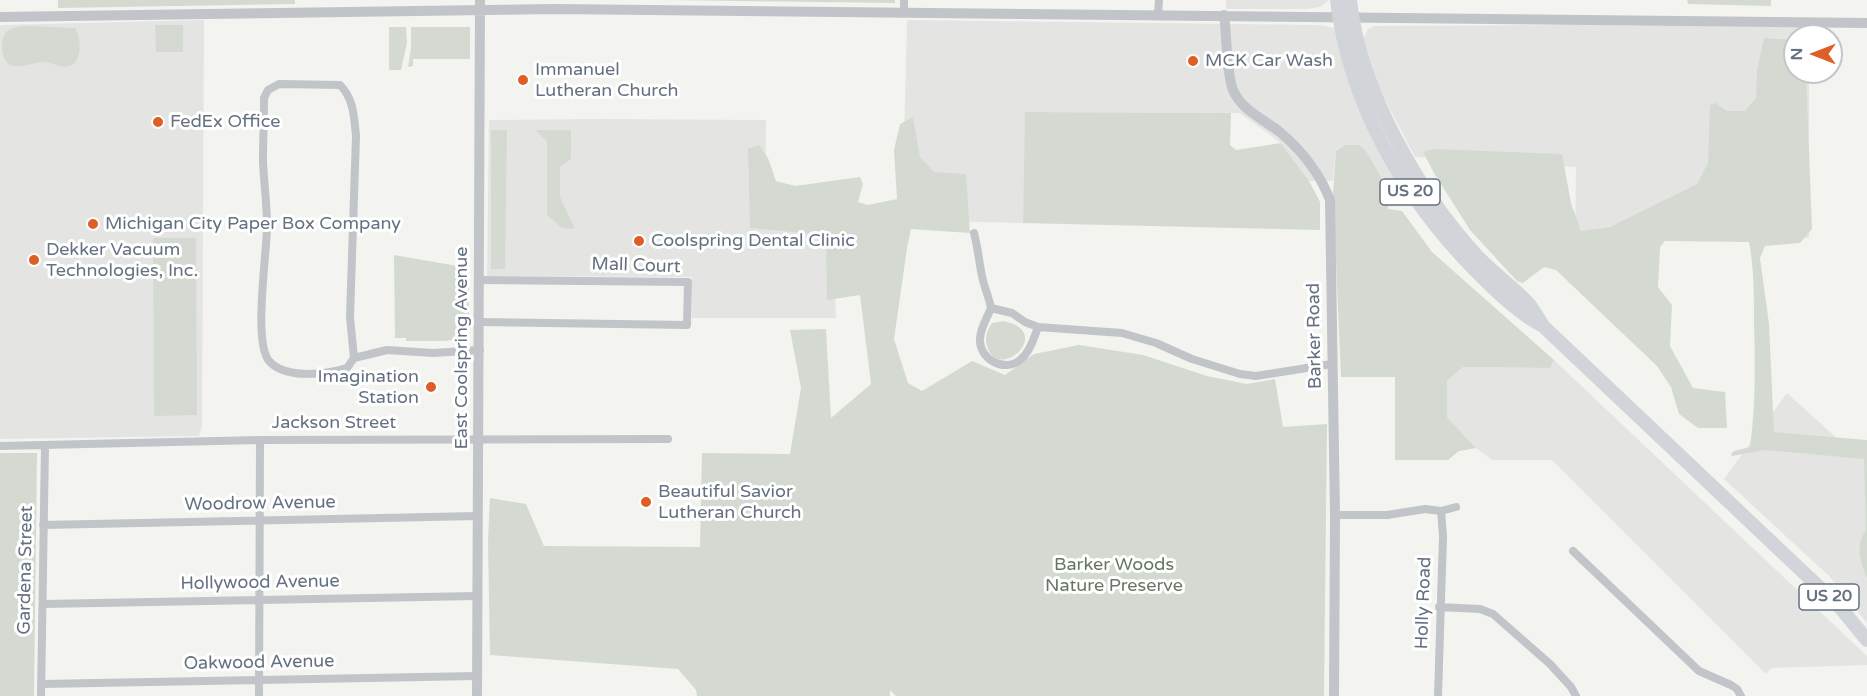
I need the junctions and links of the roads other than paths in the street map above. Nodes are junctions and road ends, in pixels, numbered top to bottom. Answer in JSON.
{"nodes":[{"id":1,"x":904,"y":0,"type":"edge"},
{"id":2,"x":1159,"y":0,"type":"edge"},
{"id":3,"x":1337,"y":0,"type":"edge"},
{"id":4,"x":1350,"y":0,"type":"edge"},
{"id":5,"x":480,"y":5,"type":"edge"},
{"id":6,"x":904,"y":13,"type":"junction"},
{"id":7,"x":1158,"y":15,"type":"junction"},
{"id":8,"x":1224,"y":15,"type":"junction"},
{"id":9,"x":0,"y":17,"type":"edge"},
{"id":10,"x":1345,"y":17,"type":"junction"},
{"id":11,"x":1867,"y":23,"type":"edge"},
{"id":12,"x":974,"y":233,"type":"dead end"},
{"id":13,"x":479,"y":280,"type":"junction"},
{"id":14,"x":991,"y":308,"type":"junction"},
{"id":15,"x":479,"y":321,"type":"junction"},
{"id":16,"x":1038,"y":327,"type":"junction"},
{"id":17,"x":480,"y":350,"type":"junction"},
{"id":18,"x":354,"y":358,"type":"junction"},
{"id":19,"x":1332,"y":364,"type":"junction"},
{"id":20,"x":479,"y":438,"type":"junction"},
{"id":21,"x":668,"y":439,"type":"dead end"},
{"id":22,"x":260,"y":440,"type":"junction"},
{"id":23,"x":45,"y":445,"type":"junction"},
{"id":24,"x":0,"y":446,"type":"edge"},
{"id":25,"x":1456,"y":507,"type":"dead end"},
{"id":26,"x":1441,"y":511,"type":"junction"},
{"id":27,"x":1335,"y":515,"type":"junction"},
{"id":28,"x":478,"y":516,"type":"junction"},
{"id":29,"x":259,"y":520,"type":"junction"},
{"id":30,"x":43,"y":525,"type":"junction"},
{"id":31,"x":1573,"y":551,"type":"dead end"},
{"id":32,"x":477,"y":596,"type":"junction"},
{"id":33,"x":259,"y":600,"type":"junction"},
{"id":34,"x":43,"y":604,"type":"junction"},
{"id":35,"x":1439,"y":607,"type":"junction"},
{"id":36,"x":1867,"y":640,"type":"edge"},
{"id":37,"x":477,"y":676,"type":"junction"},
{"id":38,"x":259,"y":679,"type":"junction"},
{"id":39,"x":41,"y":684,"type":"junction"},
{"id":40,"x":41,"y":696,"type":"edge"},
{"id":41,"x":259,"y":696,"type":"edge"},
{"id":42,"x":477,"y":696,"type":"edge"},
{"id":43,"x":1334,"y":696,"type":"edge"},
{"id":44,"x":1438,"y":696,"type":"edge"},
{"id":45,"x":1576,"y":696,"type":"edge"},
{"id":46,"x":1741,"y":696,"type":"edge"}],
"edges":[{"from":1,"to":6,"type":"street"},
{"from":2,"to":7,"type":"street"},
{"from":3,"to":10,"type":"main road","number":"US 20"},
{"from":4,"to":10,"type":"main road","number":"US 20"},
{"from":5,"to":6,"type":"street"},
{"from":5,"to":9,"type":"street"},
{"from":5,"to":13,"type":"street","name":"East Coolspring Avenue"},
{"from":6,"to":7,"type":"street"},
{"from":7,"to":8,"type":"street"},
{"from":8,"to":10,"type":"street"},
{"from":8,"to":19,"type":"street","name":"Barker Road"},
{"from":10,"to":11,"type":"street"},
{"from":10,"to":36,"type":"main road","number":"US 20"},
{"from":12,"to":14,"type":"street"},
{"from":13,"to":15,"type":"street","name":"East Coolspring Avenue"},
{"from":13,"to":15,"type":"street","name":"Mall Court"},
{"from":14,"to":16,"type":"street"},
{"from":14,"to":16,"type":"street"},
{"from":15,"to":17,"type":"street","name":"East Coolspring Avenue"},
{"from":16,"to":19,"type":"street"},
{"from":17,"to":18,"type":"street"},
{"from":17,"to":20,"type":"street","name":"East Coolspring Avenue"},
{"from":18,"to":18,"type":"street"},
{"from":19,"to":27,"type":"street","name":"Barker Road"},
{"from":20,"to":21,"type":"street","name":"Jackson Street"},
{"from":20,"to":22,"type":"street","name":"Jackson Street"},
{"from":20,"to":28,"type":"street","name":"East Coolspring Avenue"},
{"from":22,"to":23,"type":"street","name":"Jackson Street"},
{"from":22,"to":29,"type":"street"},
{"from":23,"to":24,"type":"street","name":"Jackson Street"},
{"from":23,"to":30,"type":"street","name":"Gardena Street"},
{"from":25,"to":26,"type":"street"},
{"from":26,"to":27,"type":"street"},
{"from":26,"to":35,"type":"street","name":"Holly Road"},
{"from":27,"to":43,"type":"street","name":"Barker Road"},
{"from":28,"to":29,"type":"street","name":"Woodrow Avenue"},
{"from":28,"to":32,"type":"street","name":"East Coolspring Avenue"},
{"from":29,"to":30,"type":"street","name":"Woodrow Avenue"},
{"from":29,"to":33,"type":"street"},
{"from":30,"to":34,"type":"street","name":"Gardena Street"},
{"from":31,"to":46,"type":"street"},
{"from":32,"to":33,"type":"street","name":"Hollywood Avenue"},
{"from":32,"to":37,"type":"street","name":"East Coolspring Avenue"},
{"from":33,"to":34,"type":"street","name":"Hollywood Avenue"},
{"from":33,"to":38,"type":"street"},
{"from":34,"to":39,"type":"street","name":"Gardena Street"},
{"from":35,"to":44,"type":"street","name":"Holly Road"},
{"from":35,"to":45,"type":"street"},
{"from":37,"to":38,"type":"street","name":"Oakwood Avenue"},
{"from":37,"to":42,"type":"street","name":"East Coolspring Avenue"},
{"from":38,"to":39,"type":"street","name":"Oakwood Avenue"},
{"from":38,"to":41,"type":"street"},
{"from":39,"to":40,"type":"street","name":"Gardena Street"}]}
